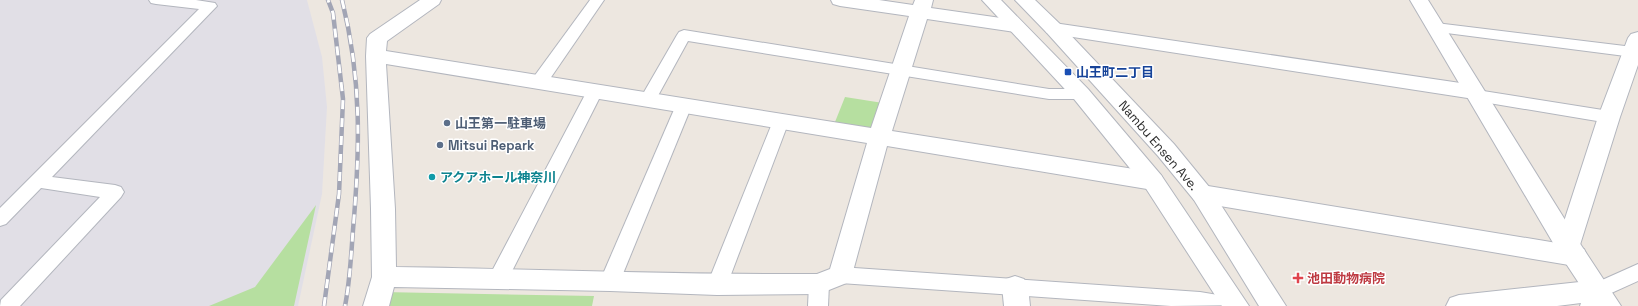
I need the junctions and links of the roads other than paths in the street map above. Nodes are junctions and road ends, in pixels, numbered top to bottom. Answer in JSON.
{"nodes":[{"id":1,"x":156,"y":0,"type":"edge"},
{"id":2,"x":432,"y":0,"type":"edge"},
{"id":3,"x":597,"y":0,"type":"edge"},
{"id":4,"x":840,"y":0,"type":"edge"},
{"id":5,"x":991,"y":0,"type":"edge"},
{"id":6,"x":1024,"y":0,"type":"edge"},
{"id":7,"x":1419,"y":0,"type":"edge"},
{"id":8,"x":922,"y":6,"type":"edge"},
{"id":9,"x":1015,"y":26,"type":"junction"},
{"id":10,"x":1436,"y":28,"type":"junction"},
{"id":11,"x":1054,"y":29,"type":"junction"},
{"id":12,"x":1635,"y":45,"type":"edge"},
{"id":13,"x":376,"y":56,"type":"junction"},
{"id":14,"x":902,"y":71,"type":"junction"},
{"id":15,"x":539,"y":82,"type":"junction"},
{"id":16,"x":596,"y":91,"type":"junction"},
{"id":17,"x":1081,"y":94,"type":"junction"},
{"id":18,"x":1475,"y":94,"type":"junction"},
{"id":19,"x":648,"y":100,"type":"junction"},
{"id":20,"x":684,"y":105,"type":"junction"},
{"id":21,"x":1609,"y":117,"type":"junction"},
{"id":22,"x":781,"y":121,"type":"junction"},
{"id":23,"x":879,"y":137,"type":"junction"},
{"id":24,"x":37,"y":181,"type":"junction"},
{"id":25,"x":1153,"y":181,"type":"junction"},
{"id":26,"x":1202,"y":194,"type":"junction"},
{"id":27,"x":0,"y":219,"type":"edge"},
{"id":28,"x":1572,"y":251,"type":"junction"},
{"id":29,"x":1638,"y":272,"type":"edge"},
{"id":30,"x":384,"y":278,"type":"junction"},
{"id":31,"x":498,"y":280,"type":"junction"},
{"id":32,"x":610,"y":281,"type":"junction"},
{"id":33,"x":717,"y":285,"type":"junction"},
{"id":34,"x":826,"y":288,"type":"edge"},
{"id":35,"x":1016,"y":296,"type":"edge"},
{"id":36,"x":1600,"y":301,"type":"edge"},
{"id":37,"x":1236,"y":305,"type":"edge"},
{"id":38,"x":8,"y":306,"type":"edge"},
{"id":39,"x":376,"y":306,"type":"edge"},
{"id":40,"x":1274,"y":306,"type":"edge"},
{"id":41,"x":1459,"y":306,"type":"edge"}],
"edges":[{"from":1,"to":24,"type":"lane"},
{"from":2,"to":13,"type":"street"},
{"from":3,"to":15,"type":"lane"},
{"from":4,"to":8,"type":"street"},
{"from":5,"to":9,"type":"street","name":"Nambu Ensen Ave."},
{"from":6,"to":11,"type":"street","name":"Nambu Ensen Ave."},
{"from":7,"to":10,"type":"street"},
{"from":8,"to":9,"type":"street"},
{"from":8,"to":14,"type":"street"},
{"from":9,"to":17,"type":"street","name":"Nambu Ensen Ave."},
{"from":10,"to":12,"type":"lane"},
{"from":10,"to":18,"type":"street"},
{"from":11,"to":18,"type":"street"},
{"from":11,"to":26,"type":"street","name":"Nambu Ensen Ave."},
{"from":12,"to":21,"type":"street"},
{"from":13,"to":15,"type":"street"},
{"from":13,"to":30,"type":"street"},
{"from":14,"to":17,"type":"lane"},
{"from":14,"to":19,"type":"lane"},
{"from":14,"to":23,"type":"street"},
{"from":15,"to":16,"type":"street"},
{"from":16,"to":19,"type":"street"},
{"from":16,"to":31,"type":"lane"},
{"from":17,"to":25,"type":"street","name":"Nambu Ensen Ave."},
{"from":18,"to":21,"type":"lane"},
{"from":18,"to":28,"type":"street"},
{"from":19,"to":20,"type":"street"},
{"from":20,"to":22,"type":"street"},
{"from":20,"to":32,"type":"lane"},
{"from":21,"to":28,"type":"street"},
{"from":22,"to":23,"type":"street"},
{"from":22,"to":33,"type":"lane"},
{"from":23,"to":25,"type":"street"},
{"from":23,"to":34,"type":"street"},
{"from":24,"to":27,"type":"lane"},
{"from":24,"to":38,"type":"lane"},
{"from":25,"to":37,"type":"street","name":"Nambu Ensen Ave."},
{"from":26,"to":28,"type":"street"},
{"from":26,"to":40,"type":"street","name":"Nambu Ensen Ave."},
{"from":28,"to":36,"type":"street"},
{"from":29,"to":36,"type":"lane"},
{"from":30,"to":31,"type":"street"},
{"from":30,"to":39,"type":"street"},
{"from":31,"to":32,"type":"street"},
{"from":32,"to":33,"type":"street"},
{"from":33,"to":34,"type":"street"},
{"from":34,"to":35,"type":"lane"},
{"from":35,"to":37,"type":"lane"},
{"from":36,"to":41,"type":"street"}]}
